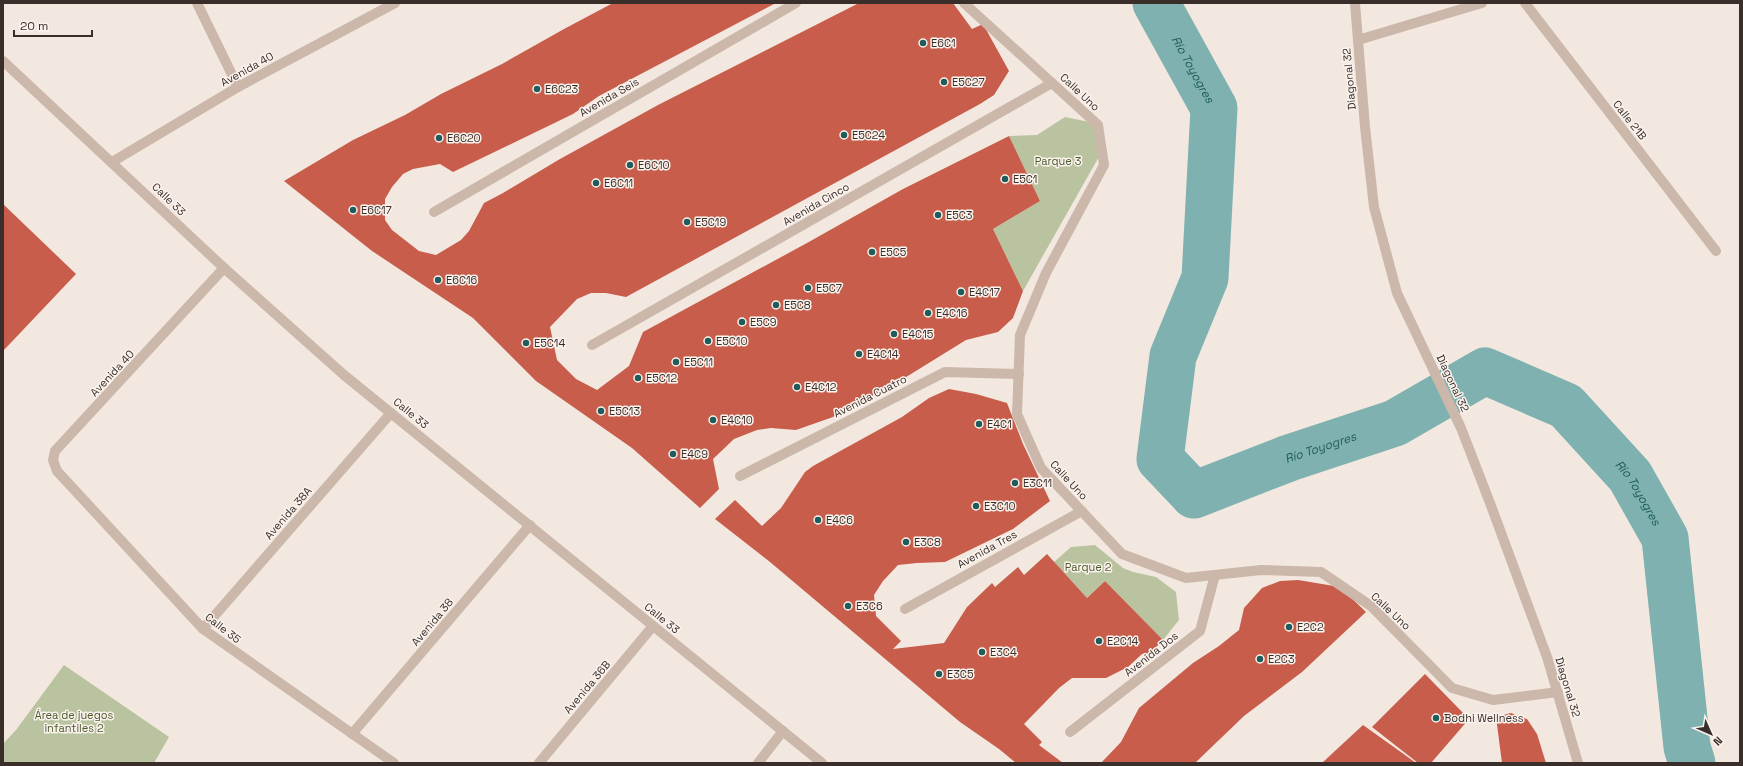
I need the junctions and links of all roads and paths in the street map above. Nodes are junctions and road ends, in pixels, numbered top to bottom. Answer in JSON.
{"nodes":[{"id":1,"x":197,"y":3,"type":"edge"},
{"id":2,"x":395,"y":3,"type":"edge"},
{"id":3,"x":796,"y":3,"type":"edge"},
{"id":4,"x":964,"y":3,"type":"edge"},
{"id":5,"x":1355,"y":3,"type":"edge"},
{"id":6,"x":1482,"y":3,"type":"edge"},
{"id":7,"x":1525,"y":3,"type":"edge"},
{"id":8,"x":1358,"y":40,"type":"junction"},
{"id":9,"x":3,"y":61,"type":"edge"},
{"id":10,"x":1052,"y":83,"type":"junction"},
{"id":11,"x":238,"y":87,"type":"junction"},
{"id":12,"x":112,"y":162,"type":"junction"},
{"id":13,"x":434,"y":212,"type":"dead end"},
{"id":14,"x":1716,"y":251,"type":"dead end"},
{"id":15,"x":224,"y":268,"type":"junction"},
{"id":16,"x":592,"y":345,"type":"dead end"},
{"id":17,"x":1018,"y":374,"type":"junction"},
{"id":18,"x":391,"y":413,"type":"junction"},
{"id":19,"x":53,"y":460,"type":"joint"},
{"id":20,"x":740,"y":476,"type":"dead end"},
{"id":21,"x":1082,"y":511,"type":"junction"},
{"id":22,"x":530,"y":526,"type":"junction"},
{"id":23,"x":1215,"y":575,"type":"junction"},
{"id":24,"x":904,"y":609,"type":"dead end"},
{"id":25,"x":653,"y":626,"type":"junction"},
{"id":26,"x":202,"y":629,"type":"junction"},
{"id":27,"x":1558,"y":692,"type":"junction"},
{"id":28,"x":783,"y":731,"type":"junction"},
{"id":29,"x":1070,"y":732,"type":"dead end"},
{"id":30,"x":352,"y":734,"type":"junction"},
{"id":31,"x":394,"y":763,"type":"edge"},
{"id":32,"x":539,"y":763,"type":"edge"},
{"id":33,"x":758,"y":763,"type":"edge"},
{"id":34,"x":822,"y":763,"type":"edge"},
{"id":35,"x":1578,"y":763,"type":"edge"}],
"edges":[{"from":1,"to":11,"type":"street"},
{"from":2,"to":11,"type":"street","name":"Avenida 40"},
{"from":3,"to":13,"type":"street","name":"Avenida Seis"},
{"from":4,"to":10,"type":"street","name":"Calle Uno"},
{"from":5,"to":8,"type":"street","name":"Diagonal 32"},
{"from":6,"to":8,"type":"street"},
{"from":7,"to":14,"type":"street","name":"Calle 21B"},
{"from":8,"to":27,"type":"street","name":"Diagonal 32"},
{"from":9,"to":12,"type":"street","name":"Calle 33"},
{"from":10,"to":16,"type":"street","name":"Avenida Cinco"},
{"from":10,"to":17,"type":"street","name":"Calle Uno"},
{"from":11,"to":12,"type":"street","name":"Avenida 40"},
{"from":12,"to":15,"type":"street","name":"Calle 33"},
{"from":15,"to":18,"type":"street","name":"Calle 33"},
{"from":15,"to":19,"type":"street","name":"Avenida 40"},
{"from":17,"to":20,"type":"street","name":"Avenida Cuatro"},
{"from":17,"to":21,"type":"street","name":"Calle Uno"},
{"from":18,"to":22,"type":"street","name":"Calle 33"},
{"from":18,"to":26,"type":"street","name":"Avenida 38A"},
{"from":19,"to":26,"type":"street","name":"Calle 35"},
{"from":21,"to":23,"type":"street","name":"Calle Uno"},
{"from":21,"to":24,"type":"street","name":"Avenida Tres"},
{"from":22,"to":25,"type":"street","name":"Calle 33"},
{"from":22,"to":30,"type":"street","name":"Avenida 38"},
{"from":23,"to":27,"type":"street","name":"Calle Uno"},
{"from":23,"to":29,"type":"street","name":"Avenida Dos"},
{"from":25,"to":28,"type":"street","name":"Calle 33"},
{"from":25,"to":32,"type":"street","name":"Avenida 36B"},
{"from":26,"to":30,"type":"street","name":"Calle 35"},
{"from":27,"to":35,"type":"street","name":"Diagonal 32"},
{"from":28,"to":33,"type":"street"},
{"from":28,"to":34,"type":"street","name":"Calle 33"},
{"from":30,"to":31,"type":"street","name":"Calle 35"}]}
